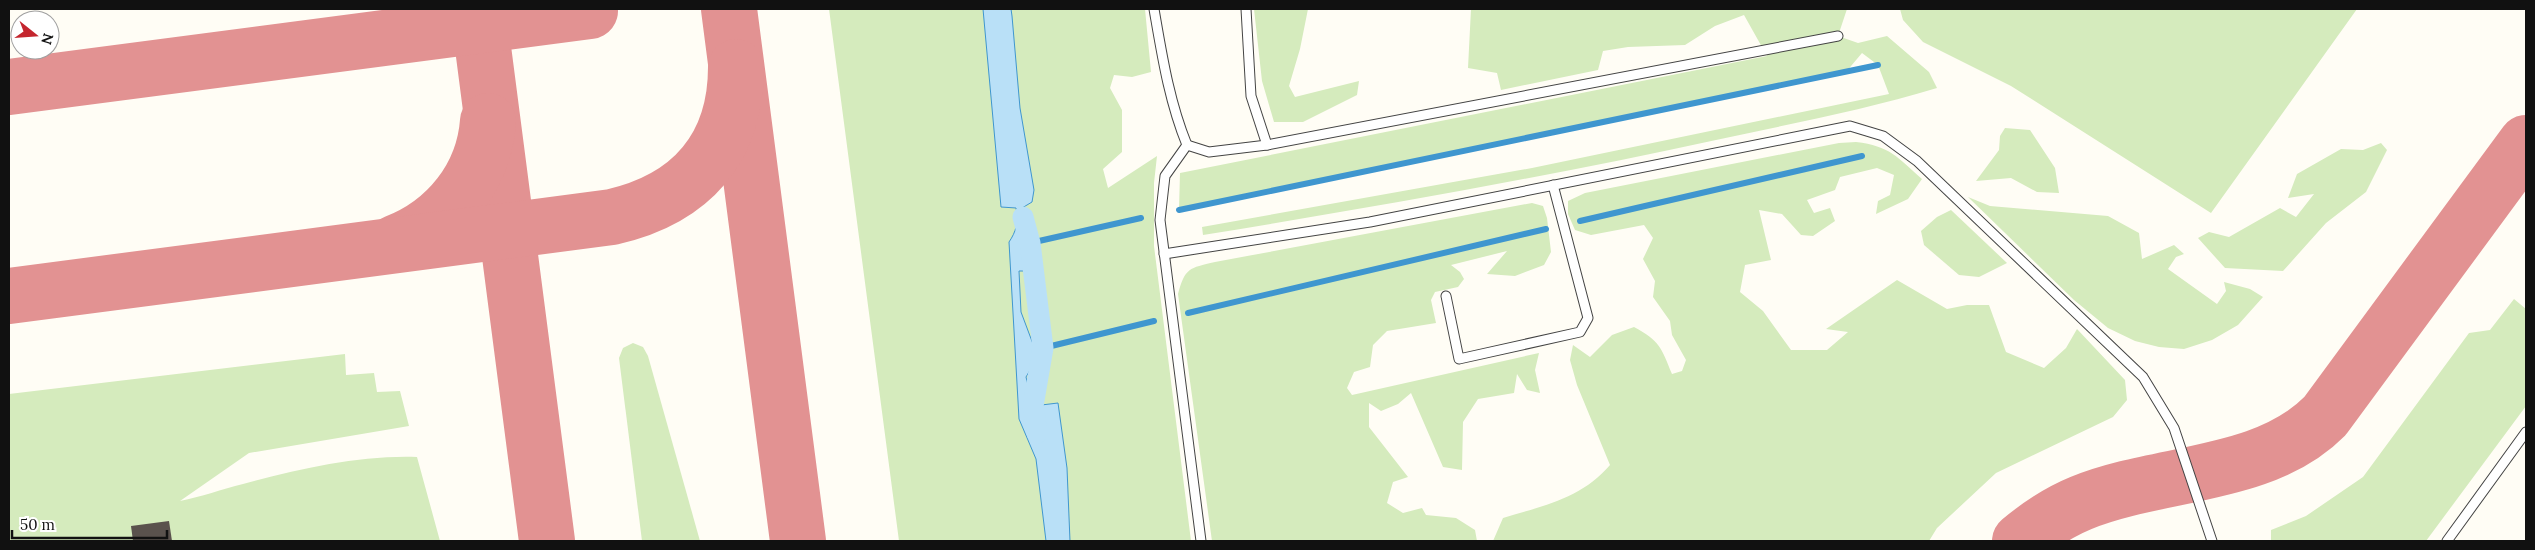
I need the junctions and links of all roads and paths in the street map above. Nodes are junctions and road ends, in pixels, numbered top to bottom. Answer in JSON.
{"nodes":[{"id":1,"x":1154,"y":9,"type":"edge"},
{"id":2,"x":1246,"y":9,"type":"edge"},
{"id":3,"x":1838,"y":36,"type":"dead end"},
{"id":4,"x":1187,"y":145,"type":"junction"},
{"id":5,"x":1267,"y":146,"type":"junction"},
{"id":6,"x":1553,"y":185,"type":"junction"},
{"id":7,"x":1164,"y":254,"type":"junction"},
{"id":8,"x":1446,"y":296,"type":"dead end"},
{"id":9,"x":2526,"y":432,"type":"edge"},
{"id":10,"x":1201,"y":541,"type":"edge"},
{"id":11,"x":2212,"y":541,"type":"edge"},
{"id":12,"x":2447,"y":541,"type":"edge"}],
"edges":[{"from":1,"to":4,"type":"lane"},
{"from":2,"to":5,"type":"lane"},
{"from":3,"to":5,"type":"lane"},
{"from":4,"to":5,"type":"lane"},
{"from":4,"to":7,"type":"lane"},
{"from":6,"to":7,"type":"lane"},
{"from":6,"to":8,"type":"lane"},
{"from":6,"to":11,"type":"lane"},
{"from":7,"to":10,"type":"lane"},
{"from":9,"to":12,"type":"lane"}]}
